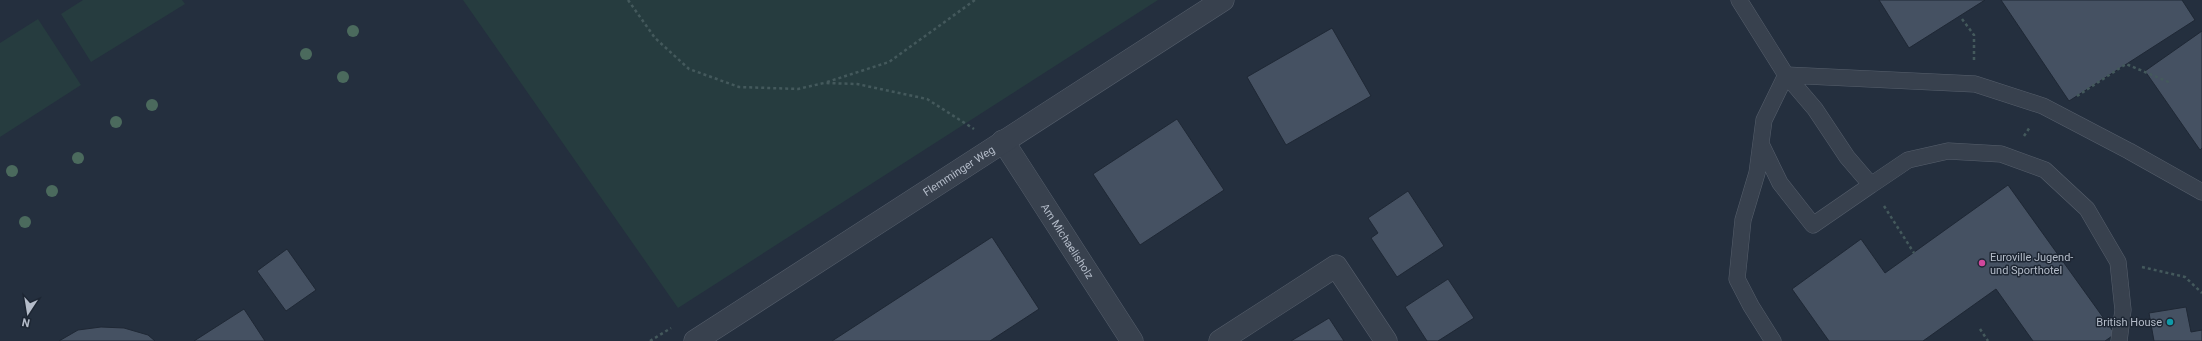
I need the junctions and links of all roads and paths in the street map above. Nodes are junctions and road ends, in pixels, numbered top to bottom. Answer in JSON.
{"nodes":[{"id":1,"x":628,"y":0,"type":"edge"},
{"id":2,"x":975,"y":0,"type":"edge"},
{"id":3,"x":1223,"y":0,"type":"edge"},
{"id":4,"x":1739,"y":0,"type":"edge"},
{"id":5,"x":1962,"y":19,"type":"dead end"},
{"id":6,"x":1786,"y":75,"type":"junction"},
{"id":7,"x":824,"y":83,"type":"junction"},
{"id":8,"x":2171,"y":83,"type":"dead end"},
{"id":9,"x":1974,"y":84,"type":"junction"},
{"id":10,"x":2047,"y":108,"type":"junction"},
{"id":11,"x":978,"y":131,"type":"dead end"},
{"id":12,"x":1003,"y":141,"type":"junction"},
{"id":13,"x":1761,"y":144,"type":"junction"},
{"id":14,"x":2012,"y":158,"type":"junction"},
{"id":15,"x":1871,"y":185,"type":"junction"},
{"id":16,"x":2202,"y":192,"type":"edge"},
{"id":17,"x":1914,"y":253,"type":"dead end"},
{"id":18,"x":2118,"y":262,"type":"junction"},
{"id":19,"x":2202,"y":293,"type":"edge"},
{"id":20,"x":1980,"y":329,"type":"dead end"},
{"id":21,"x":695,"y":341,"type":"edge"},
{"id":22,"x":1132,"y":341,"type":"edge"},
{"id":23,"x":1220,"y":341,"type":"edge"},
{"id":24,"x":1386,"y":341,"type":"edge"},
{"id":25,"x":1773,"y":341,"type":"edge"},
{"id":26,"x":1988,"y":341,"type":"edge"},
{"id":27,"x":2119,"y":341,"type":"edge"}],
"edges":[{"from":1,"to":7,"type":"path"},
{"from":2,"to":7,"type":"path"},
{"from":3,"to":12,"type":"street","name":"Flemminger Weg"},
{"from":4,"to":6,"type":"lane"},
{"from":5,"to":9,"type":"path"},
{"from":6,"to":9,"type":"lane"},
{"from":6,"to":13,"type":"lane"},
{"from":6,"to":15,"type":"lane"},
{"from":7,"to":11,"type":"path"},
{"from":8,"to":10,"type":"path"},
{"from":9,"to":10,"type":"lane"},
{"from":10,"to":14,"type":"path"},
{"from":10,"to":16,"type":"lane"},
{"from":12,"to":21,"type":"street","name":"Flemminger Weg"},
{"from":12,"to":22,"type":"street","name":"Am Michaelisholz"},
{"from":13,"to":15,"type":"lane"},
{"from":13,"to":25,"type":"lane"},
{"from":14,"to":15,"type":"lane"},
{"from":14,"to":18,"type":"lane"},
{"from":15,"to":17,"type":"path"},
{"from":18,"to":19,"type":"path"},
{"from":18,"to":27,"type":"lane"},
{"from":20,"to":26,"type":"path"},
{"from":23,"to":24,"type":"street"}]}
